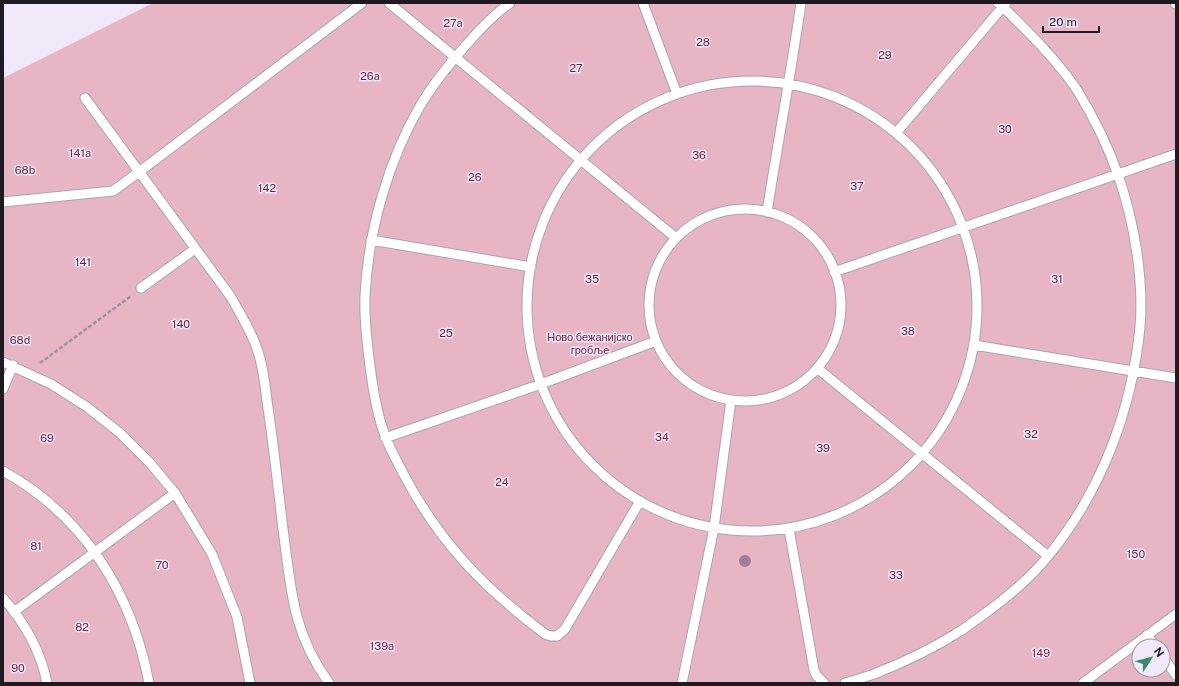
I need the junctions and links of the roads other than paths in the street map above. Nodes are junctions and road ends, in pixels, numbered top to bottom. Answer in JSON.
{"nodes":[{"id":1,"x":362,"y":3,"type":"edge"},
{"id":2,"x":389,"y":3,"type":"edge"},
{"id":3,"x":510,"y":3,"type":"edge"},
{"id":4,"x":643,"y":3,"type":"edge"},
{"id":5,"x":801,"y":3,"type":"edge"},
{"id":6,"x":1003,"y":4,"type":"edge"},
{"id":7,"x":455,"y":57,"type":"junction"},
{"id":8,"x":789,"y":84,"type":"junction"},
{"id":9,"x":677,"y":94,"type":"junction"},
{"id":10,"x":85,"y":98,"type":"dead end"},
{"id":11,"x":896,"y":134,"type":"junction"},
{"id":12,"x":1176,"y":154,"type":"edge"},
{"id":13,"x":581,"y":160,"type":"junction"},
{"id":14,"x":139,"y":172,"type":"junction"},
{"id":15,"x":1118,"y":174,"type":"junction"},
{"id":16,"x":3,"y":202,"type":"edge"},
{"id":17,"x":767,"y":212,"type":"junction"},
{"id":18,"x":963,"y":228,"type":"junction"},
{"id":19,"x":676,"y":238,"type":"junction"},
{"id":20,"x":371,"y":240,"type":"junction"},
{"id":21,"x":195,"y":249,"type":"junction"},
{"id":22,"x":530,"y":267,"type":"junction"},
{"id":23,"x":834,"y":272,"type":"junction"},
{"id":24,"x":141,"y":288,"type":"road end"},
{"id":25,"x":656,"y":341,"type":"junction"},
{"id":26,"x":974,"y":345,"type":"junction"},
{"id":27,"x":3,"y":362,"type":"edge"},
{"id":28,"x":13,"y":365,"type":"junction"},
{"id":29,"x":817,"y":368,"type":"junction"},
{"id":30,"x":1133,"y":371,"type":"junction"},
{"id":31,"x":1176,"y":378,"type":"edge"},
{"id":32,"x":541,"y":384,"type":"junction"},
{"id":33,"x":3,"y":389,"type":"edge"},
{"id":34,"x":730,"y":400,"type":"junction"},
{"id":35,"x":385,"y":438,"type":"junction"},
{"id":36,"x":923,"y":453,"type":"junction"},
{"id":37,"x":3,"y":471,"type":"edge"},
{"id":38,"x":175,"y":493,"type":"junction"},
{"id":39,"x":640,"y":501,"type":"junction"},
{"id":40,"x":714,"y":528,"type":"junction"},
{"id":41,"x":788,"y":529,"type":"junction"},
{"id":42,"x":96,"y":552,"type":"junction"},
{"id":43,"x":1048,"y":556,"type":"junction"},
{"id":44,"x":3,"y":598,"type":"edge"},
{"id":45,"x":15,"y":611,"type":"junction"},
{"id":46,"x":1176,"y":614,"type":"edge"},
{"id":47,"x":1147,"y":635,"type":"junction"},
{"id":48,"x":1149,"y":638,"type":"edge"},
{"id":49,"x":48,"y":683,"type":"edge"},
{"id":50,"x":149,"y":683,"type":"edge"},
{"id":51,"x":250,"y":683,"type":"edge"},
{"id":52,"x":329,"y":683,"type":"edge"},
{"id":53,"x":682,"y":683,"type":"edge"},
{"id":54,"x":824,"y":683,"type":"edge"},
{"id":55,"x":845,"y":683,"type":"edge"},
{"id":56,"x":1083,"y":683,"type":"edge"}],
"edges":[{"from":1,"to":14,"type":"lane"},
{"from":2,"to":7,"type":"lane"},
{"from":3,"to":7,"type":"lane"},
{"from":4,"to":9,"type":"lane"},
{"from":5,"to":8,"type":"lane"},
{"from":6,"to":11,"type":"lane"},
{"from":6,"to":15,"type":"lane"},
{"from":7,"to":13,"type":"lane"},
{"from":7,"to":20,"type":"lane"},
{"from":8,"to":9,"type":"lane"},
{"from":8,"to":11,"type":"lane"},
{"from":8,"to":17,"type":"lane"},
{"from":9,"to":13,"type":"lane"},
{"from":10,"to":14,"type":"lane"},
{"from":11,"to":18,"type":"lane"},
{"from":12,"to":15,"type":"lane"},
{"from":13,"to":19,"type":"lane"},
{"from":13,"to":22,"type":"lane"},
{"from":14,"to":16,"type":"lane"},
{"from":14,"to":21,"type":"lane"},
{"from":15,"to":18,"type":"lane"},
{"from":15,"to":30,"type":"lane"},
{"from":17,"to":19,"type":"lane"},
{"from":17,"to":23,"type":"lane"},
{"from":18,"to":23,"type":"lane"},
{"from":18,"to":26,"type":"lane"},
{"from":19,"to":25,"type":"lane"},
{"from":20,"to":22,"type":"lane"},
{"from":20,"to":35,"type":"lane"},
{"from":21,"to":24,"type":"lane"},
{"from":21,"to":52,"type":"lane"},
{"from":22,"to":32,"type":"lane"},
{"from":23,"to":29,"type":"lane"},
{"from":25,"to":32,"type":"lane"},
{"from":25,"to":34,"type":"lane"},
{"from":26,"to":30,"type":"lane"},
{"from":26,"to":36,"type":"lane"},
{"from":27,"to":28,"type":"lane"},
{"from":28,"to":33,"type":"lane"},
{"from":28,"to":38,"type":"lane"},
{"from":29,"to":34,"type":"lane"},
{"from":29,"to":36,"type":"lane"},
{"from":30,"to":31,"type":"lane"},
{"from":30,"to":43,"type":"lane"},
{"from":32,"to":35,"type":"lane"},
{"from":32,"to":39,"type":"lane"},
{"from":34,"to":40,"type":"lane"},
{"from":35,"to":39,"type":"lane"},
{"from":36,"to":41,"type":"lane"},
{"from":36,"to":43,"type":"lane"},
{"from":37,"to":42,"type":"lane"},
{"from":38,"to":42,"type":"lane"},
{"from":38,"to":51,"type":"lane"},
{"from":39,"to":40,"type":"lane"},
{"from":40,"to":41,"type":"lane"},
{"from":40,"to":53,"type":"lane"},
{"from":41,"to":54,"type":"lane"},
{"from":42,"to":45,"type":"lane"},
{"from":42,"to":50,"type":"lane"},
{"from":43,"to":55,"type":"lane"},
{"from":44,"to":45,"type":"lane"},
{"from":45,"to":49,"type":"lane"},
{"from":46,"to":47,"type":"lane"},
{"from":47,"to":48,"type":"lane"},
{"from":47,"to":56,"type":"lane"}]}
